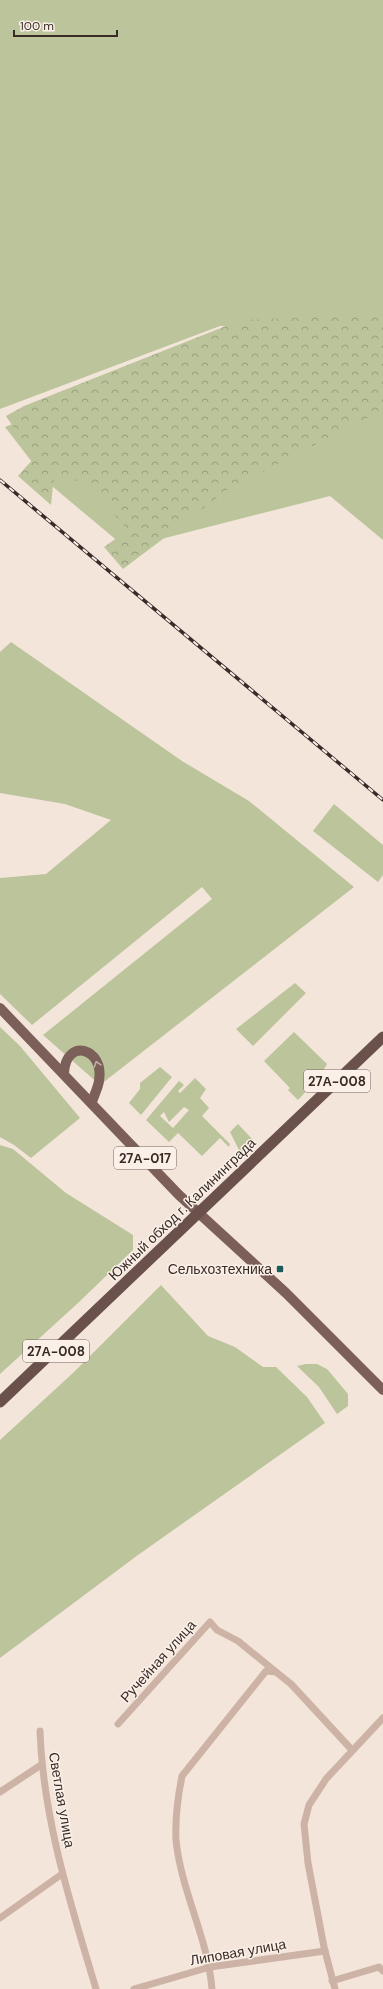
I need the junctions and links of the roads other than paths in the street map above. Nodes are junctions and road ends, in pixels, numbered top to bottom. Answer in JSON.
{"nodes":[{"id":1,"x":0,"y":1008,"type":"edge"},
{"id":2,"x":383,"y":1037,"type":"edge"},
{"id":3,"x":64,"y":1073,"type":"junction"},
{"id":4,"x":92,"y":1102,"type":"junction"},
{"id":5,"x":199,"y":1212,"type":"junction"},
{"id":6,"x":383,"y":1390,"type":"edge"},
{"id":7,"x":0,"y":1402,"type":"edge"},
{"id":8,"x":276,"y":1672,"type":"junction"},
{"id":9,"x":383,"y":1718,"type":"edge"},
{"id":10,"x":118,"y":1724,"type":"dead end"},
{"id":11,"x":40,"y":1731,"type":"dead end"},
{"id":12,"x":352,"y":1750,"type":"junction"},
{"id":13,"x":41,"y":1765,"type":"junction"},
{"id":14,"x":0,"y":1792,"type":"edge"},
{"id":15,"x":62,"y":1874,"type":"junction"},
{"id":16,"x":0,"y":1918,"type":"edge"},
{"id":17,"x":325,"y":1951,"type":"junction"},
{"id":18,"x":210,"y":1967,"type":"junction"},
{"id":19,"x":383,"y":1971,"type":"edge"},
{"id":20,"x":332,"y":1981,"type":"junction"},
{"id":21,"x":96,"y":1989,"type":"edge"},
{"id":22,"x":134,"y":1989,"type":"edge"},
{"id":23,"x":212,"y":1989,"type":"edge"},
{"id":24,"x":335,"y":1989,"type":"edge"}],
"edges":[{"from":1,"to":3,"type":"main road","number":"27А-017"},
{"from":2,"to":5,"type":"highway","name":"Южный обход г. Калининграда","number":"27А-008"},
{"from":3,"to":4,"type":"main road","number":"27А-017"},
{"from":4,"to":3,"type":"main road","one_way":true},
{"from":4,"to":5,"type":"main road","number":"27А-017"},
{"from":5,"to":6,"type":"main road","number":"27А-017"},
{"from":5,"to":7,"type":"highway","name":"Южный обход г. Калининграда","number":"27А-008"},
{"from":8,"to":10,"type":"street","name":"Ручейная улица"},
{"from":8,"to":12,"type":"street"},
{"from":8,"to":18,"type":"street"},
{"from":9,"to":12,"type":"street"},
{"from":11,"to":13,"type":"street","name":"Светлая улица"},
{"from":12,"to":17,"type":"street"},
{"from":13,"to":14,"type":"street"},
{"from":13,"to":15,"type":"street","name":"Светлая улица"},
{"from":15,"to":16,"type":"street"},
{"from":15,"to":21,"type":"street","name":"Светлая улица"},
{"from":17,"to":18,"type":"street","name":"Липовая улица"},
{"from":17,"to":20,"type":"street"},
{"from":18,"to":22,"type":"street","name":"Липовая улица"},
{"from":18,"to":23,"type":"street"},
{"from":19,"to":20,"type":"street"},
{"from":20,"to":24,"type":"street"}]}
